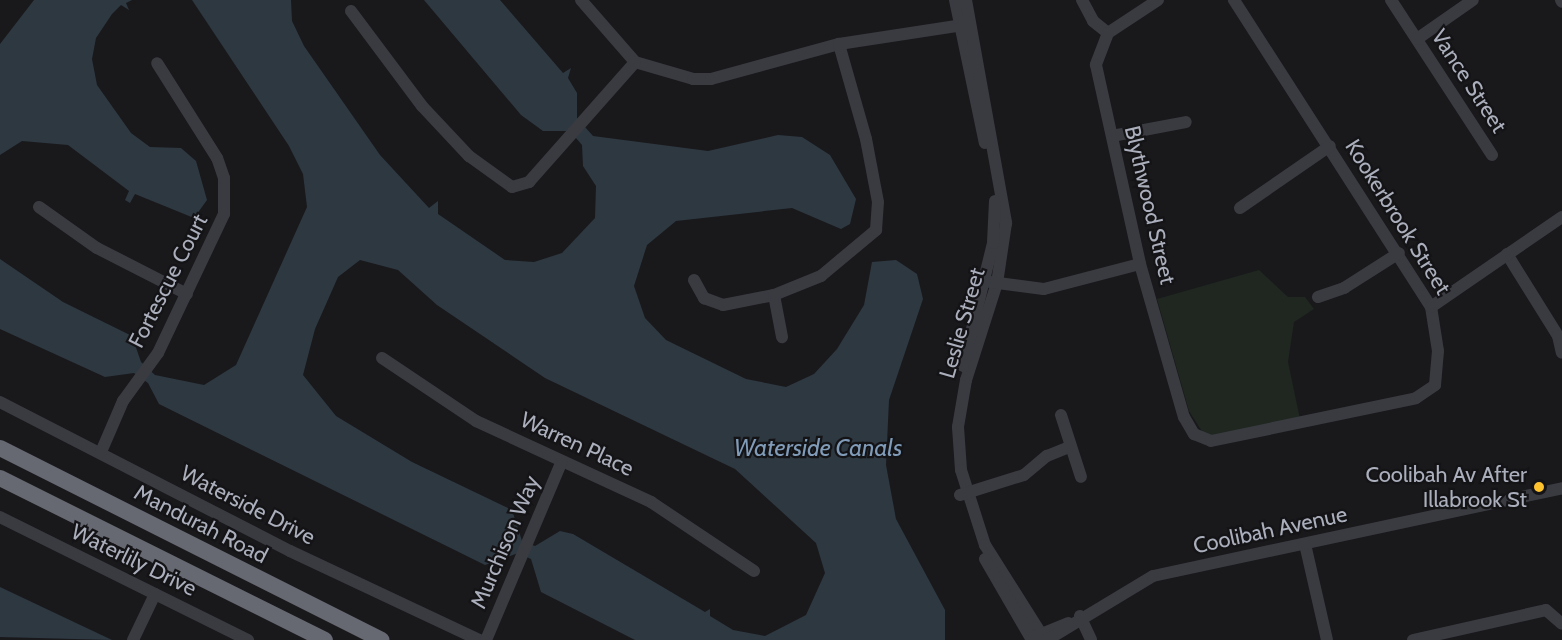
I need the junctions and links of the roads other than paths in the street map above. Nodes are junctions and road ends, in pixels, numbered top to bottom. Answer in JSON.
{"nodes":[{"id":1,"x":581,"y":0,"type":"edge"},
{"id":2,"x":955,"y":0,"type":"edge"},
{"id":3,"x":966,"y":0,"type":"edge"},
{"id":4,"x":1082,"y":0,"type":"edge"},
{"id":5,"x":1158,"y":0,"type":"edge"},
{"id":6,"x":1234,"y":0,"type":"edge"},
{"id":7,"x":1391,"y":0,"type":"edge"},
{"id":8,"x":1473,"y":0,"type":"edge"},
{"id":9,"x":351,"y":11,"type":"dead end"},
{"id":10,"x":965,"y":21,"type":"junction"},
{"id":11,"x":1108,"y":33,"type":"junction"},
{"id":12,"x":1417,"y":39,"type":"junction"},
{"id":13,"x":839,"y":44,"type":"junction"},
{"id":14,"x":635,"y":62,"type":"junction"},
{"id":15,"x":157,"y":63,"type":"dead end"},
{"id":16,"x":1186,"y":122,"type":"dead end"},
{"id":17,"x":1112,"y":136,"type":"junction"},
{"id":18,"x":1330,"y":146,"type":"junction"},
{"id":19,"x":1492,"y":155,"type":"dead end"},
{"id":20,"x":39,"y":207,"type":"dead end"},
{"id":21,"x":1240,"y":208,"type":"dead end"},
{"id":22,"x":1562,"y":217,"type":"edge"},
{"id":23,"x":1399,"y":253,"type":"junction"},
{"id":24,"x":1507,"y":254,"type":"junction"},
{"id":25,"x":1140,"y":264,"type":"junction"},
{"id":26,"x":694,"y":280,"type":"dead end"},
{"id":27,"x":991,"y":282,"type":"junction"},
{"id":28,"x":187,"y":294,"type":"junction"},
{"id":29,"x":774,"y":295,"type":"junction"},
{"id":30,"x":1318,"y":297,"type":"dead end"},
{"id":31,"x":1431,"y":307,"type":"junction"},
{"id":32,"x":782,"y":337,"type":"dead end"},
{"id":33,"x":1562,"y":353,"type":"edge"},
{"id":34,"x":381,"y":358,"type":"dead end"},
{"id":35,"x":0,"y":402,"type":"edge"},
{"id":36,"x":1060,"y":415,"type":"dead end"},
{"id":37,"x":1201,"y":440,"type":"joint"},
{"id":38,"x":0,"y":448,"type":"edge"},
{"id":39,"x":1067,"y":448,"type":"junction"},
{"id":40,"x":101,"y":452,"type":"junction"},
{"id":41,"x":562,"y":460,"type":"junction"},
{"id":42,"x":1081,"y":477,"type":"dead end"},
{"id":43,"x":0,"y":478,"type":"edge"},
{"id":44,"x":1562,"y":488,"type":"edge"},
{"id":45,"x":962,"y":495,"type":"junction"},
{"id":46,"x":0,"y":517,"type":"edge"},
{"id":47,"x":1305,"y":544,"type":"junction"},
{"id":48,"x":754,"y":571,"type":"dead end"},
{"id":49,"x":155,"y":594,"type":"junction"},
{"id":50,"x":1080,"y":616,"type":"junction"},
{"id":51,"x":1562,"y":624,"type":"edge"},
{"id":52,"x":1446,"y":636,"type":"edge"},
{"id":53,"x":1039,"y":638,"type":"edge"},
{"id":54,"x":133,"y":640,"type":"edge"},
{"id":55,"x":248,"y":640,"type":"edge"},
{"id":56,"x":325,"y":640,"type":"edge"},
{"id":57,"x":381,"y":640,"type":"edge"},
{"id":58,"x":479,"y":640,"type":"edge"},
{"id":59,"x":486,"y":640,"type":"edge"},
{"id":60,"x":1091,"y":640,"type":"edge"},
{"id":61,"x":1327,"y":640,"type":"edge"},
{"id":62,"x":1413,"y":640,"type":"edge"}],
"edges":[{"from":1,"to":14,"type":"street"},
{"from":2,"to":10,"type":"street","name":"Leslie Street"},
{"from":3,"to":10,"type":"street","name":"Leslie Street"},
{"from":4,"to":11,"type":"street"},
{"from":5,"to":11,"type":"street"},
{"from":6,"to":18,"type":"street","name":"Kookerbrook Street"},
{"from":7,"to":12,"type":"street","name":"Vance Street"},
{"from":8,"to":12,"type":"street"},
{"from":9,"to":14,"type":"street"},
{"from":10,"to":13,"type":"street"},
{"from":10,"to":27,"type":"street","name":"Leslie Street"},
{"from":11,"to":17,"type":"street","name":"Blythwood Street"},
{"from":12,"to":19,"type":"street","name":"Vance Street"},
{"from":13,"to":14,"type":"street"},
{"from":13,"to":29,"type":"street"},
{"from":15,"to":28,"type":"street","name":"Fortescue Court"},
{"from":16,"to":17,"type":"street"},
{"from":17,"to":25,"type":"street","name":"Blythwood Street"},
{"from":18,"to":21,"type":"street"},
{"from":18,"to":23,"type":"street","name":"Kookerbrook Street"},
{"from":20,"to":28,"type":"street"},
{"from":22,"to":24,"type":"street"},
{"from":23,"to":30,"type":"street"},
{"from":23,"to":31,"type":"street","name":"Kookerbrook Street"},
{"from":24,"to":31,"type":"street"},
{"from":24,"to":33,"type":"street"},
{"from":25,"to":27,"type":"street"},
{"from":25,"to":37,"type":"street","name":"Blythwood Street"},
{"from":26,"to":29,"type":"street"},
{"from":27,"to":45,"type":"street","name":"Leslie Street"},
{"from":28,"to":40,"type":"street","name":"Fortescue Court"},
{"from":29,"to":32,"type":"street"},
{"from":31,"to":37,"type":"street","name":"Kookerbrook Street"},
{"from":34,"to":41,"type":"street","name":"Warren Place"},
{"from":35,"to":40,"type":"street","name":"Waterside Drive"},
{"from":36,"to":39,"type":"street"},
{"from":38,"to":57,"type":"highway","name":"Mandurah Road"},
{"from":39,"to":42,"type":"street"},
{"from":39,"to":45,"type":"street"},
{"from":40,"to":58,"type":"street","name":"Waterside Drive"},
{"from":41,"to":48,"type":"street","name":"Warren Place"},
{"from":41,"to":59,"type":"street","name":"Murchison Way"},
{"from":43,"to":56,"type":"highway"},
{"from":44,"to":47,"type":"street","name":"Coolibah Avenue"},
{"from":45,"to":53,"type":"street","name":"Leslie Street"},
{"from":46,"to":49,"type":"street","name":"Waterlily Drive"},
{"from":47,"to":50,"type":"street","name":"Coolibah Avenue"},
{"from":47,"to":61,"type":"street"},
{"from":49,"to":54,"type":"street"},
{"from":49,"to":55,"type":"street","name":"Waterlily Drive"},
{"from":50,"to":53,"type":"street","name":"Coolibah Avenue"},
{"from":50,"to":60,"type":"street"},
{"from":51,"to":52,"type":"street"},
{"from":52,"to":62,"type":"street"}]}
